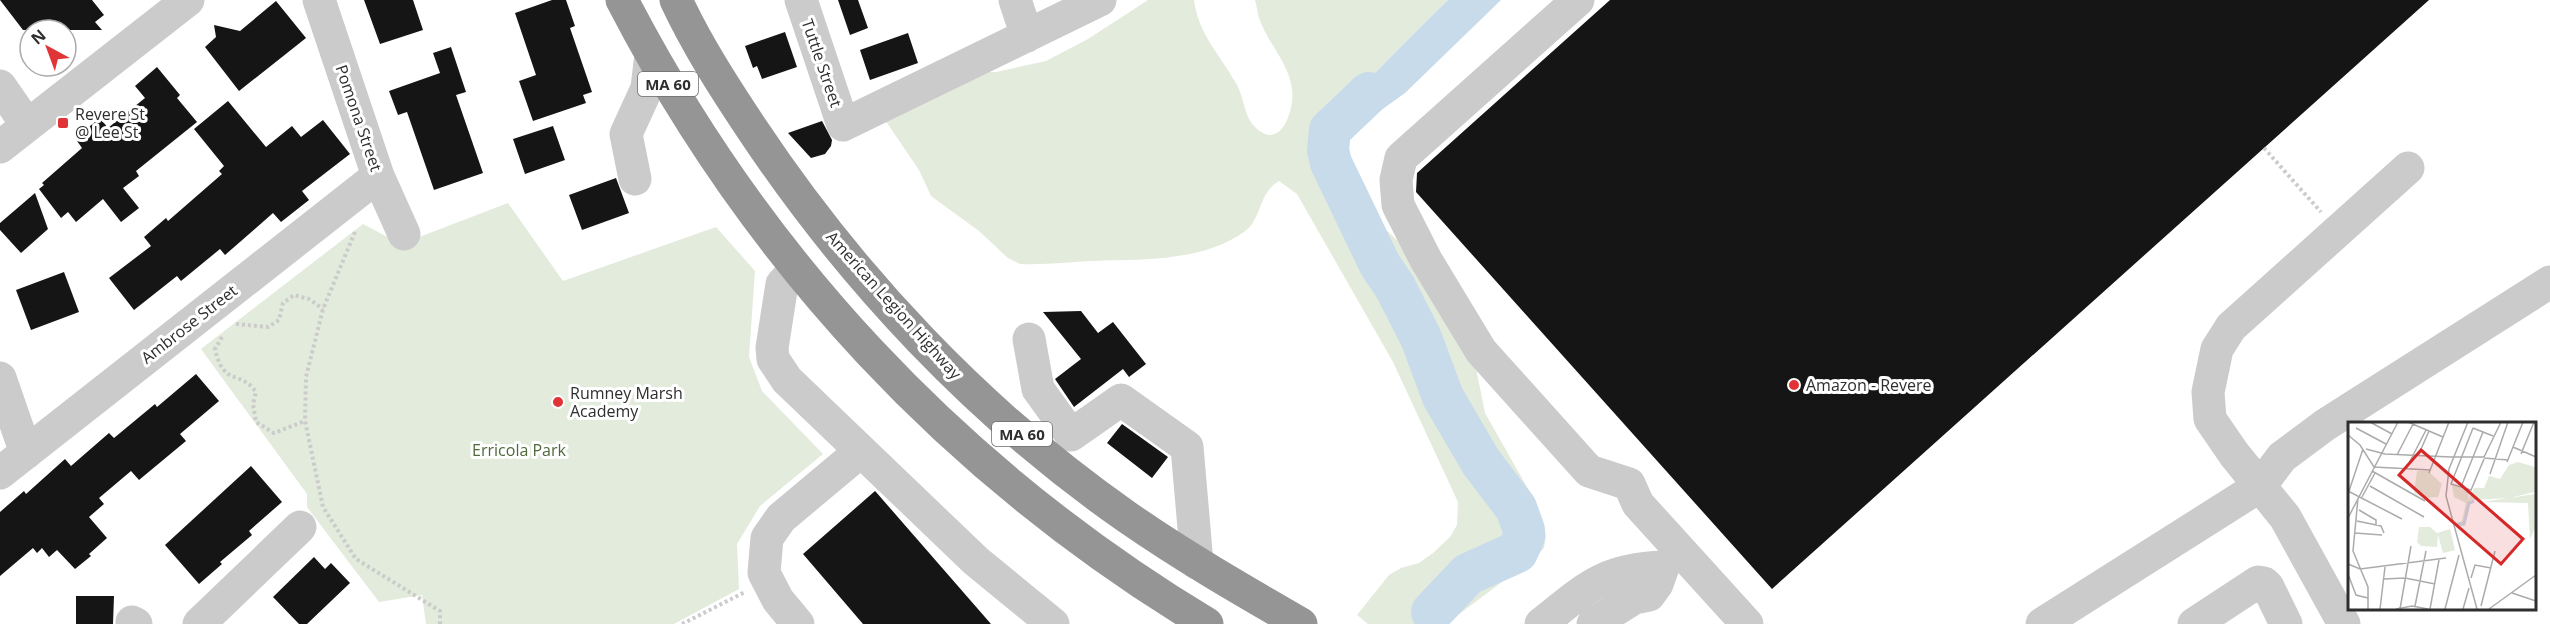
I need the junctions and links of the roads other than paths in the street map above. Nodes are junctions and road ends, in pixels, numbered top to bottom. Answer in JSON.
{"nodes":[{"id":1,"x":188,"y":0,"type":"edge"},
{"id":2,"x":320,"y":0,"type":"edge"},
{"id":3,"x":622,"y":0,"type":"edge"},
{"id":4,"x":676,"y":0,"type":"edge"},
{"id":5,"x":801,"y":0,"type":"edge"},
{"id":6,"x":1015,"y":0,"type":"edge"},
{"id":7,"x":1100,"y":0,"type":"edge"},
{"id":8,"x":1578,"y":0,"type":"edge"},
{"id":9,"x":1027,"y":36,"type":"junction"},
{"id":10,"x":651,"y":54,"type":"junction"},
{"id":11,"x":0,"y":86,"type":"edge"},
{"id":12,"x":27,"y":125,"type":"junction"},
{"id":13,"x":0,"y":147,"type":"edge"},
{"id":14,"x":2408,"y":168,"type":"dead end"},
{"id":15,"x":378,"y":176,"type":"junction"},
{"id":16,"x":635,"y":178,"type":"dead end"},
{"id":17,"x":404,"y":234,"type":"dead end"},
{"id":18,"x":796,"y":268,"type":"junction"},
{"id":19,"x":2550,"y":282,"type":"edge"},
{"id":20,"x":1029,"y":339,"type":"dead end"},
{"id":21,"x":0,"y":378,"type":"edge"},
{"id":22,"x":861,"y":451,"type":"junction"},
{"id":23,"x":27,"y":453,"type":"junction"},
{"id":24,"x":0,"y":473,"type":"edge"},
{"id":25,"x":2259,"y":486,"type":"junction"},
{"id":26,"x":300,"y":526,"type":"dead end"},
{"id":27,"x":1672,"y":559,"type":"junction"},
{"id":28,"x":1197,"y":563,"type":"junction"},
{"id":29,"x":199,"y":624,"type":"edge"},
{"id":30,"x":798,"y":624,"type":"edge"},
{"id":31,"x":1053,"y":624,"type":"edge"},
{"id":32,"x":1207,"y":624,"type":"edge"},
{"id":33,"x":1301,"y":624,"type":"edge"},
{"id":34,"x":1541,"y":624,"type":"edge"},
{"id":35,"x":1593,"y":624,"type":"edge"},
{"id":36,"x":1747,"y":624,"type":"edge"},
{"id":37,"x":2042,"y":624,"type":"edge"},
{"id":38,"x":2194,"y":624,"type":"edge"},
{"id":39,"x":2286,"y":624,"type":"edge"},
{"id":40,"x":2344,"y":624,"type":"edge"}],
"edges":[{"from":1,"to":12,"type":"street"},
{"from":2,"to":15,"type":"street","name":"Pomona Street"},
{"from":3,"to":10,"type":"highway","number":"MA 60"},
{"from":4,"to":28,"type":"highway","name":"American Legion Highway","number":"MA 60"},
{"from":5,"to":9,"type":"street","name":"Tuttle Street"},
{"from":6,"to":9,"type":"street"},
{"from":7,"to":9,"type":"street"},
{"from":8,"to":27,"type":"street"},
{"from":10,"to":16,"type":"street"},
{"from":10,"to":18,"type":"highway","number":"MA 60"},
{"from":11,"to":12,"type":"street"},
{"from":12,"to":13,"type":"street"},
{"from":14,"to":25,"type":"street"},
{"from":15,"to":17,"type":"street","name":"Pomona Street"},
{"from":15,"to":23,"type":"street","name":"Ambrose Street"},
{"from":18,"to":22,"type":"street"},
{"from":18,"to":32,"type":"highway","number":"MA 60"},
{"from":19,"to":25,"type":"street"},
{"from":20,"to":28,"type":"street"},
{"from":21,"to":23,"type":"street"},
{"from":22,"to":30,"type":"street"},
{"from":22,"to":31,"type":"street"},
{"from":23,"to":24,"type":"street","name":"Ambrose Street"},
{"from":25,"to":37,"type":"street"},
{"from":25,"to":40,"type":"street"},
{"from":26,"to":29,"type":"street"},
{"from":27,"to":34,"type":"street"},
{"from":27,"to":35,"type":"street"},
{"from":27,"to":36,"type":"street"},
{"from":28,"to":33,"type":"highway","name":"American Legion Highway","number":"MA 60"},
{"from":38,"to":39,"type":"street"}]}
